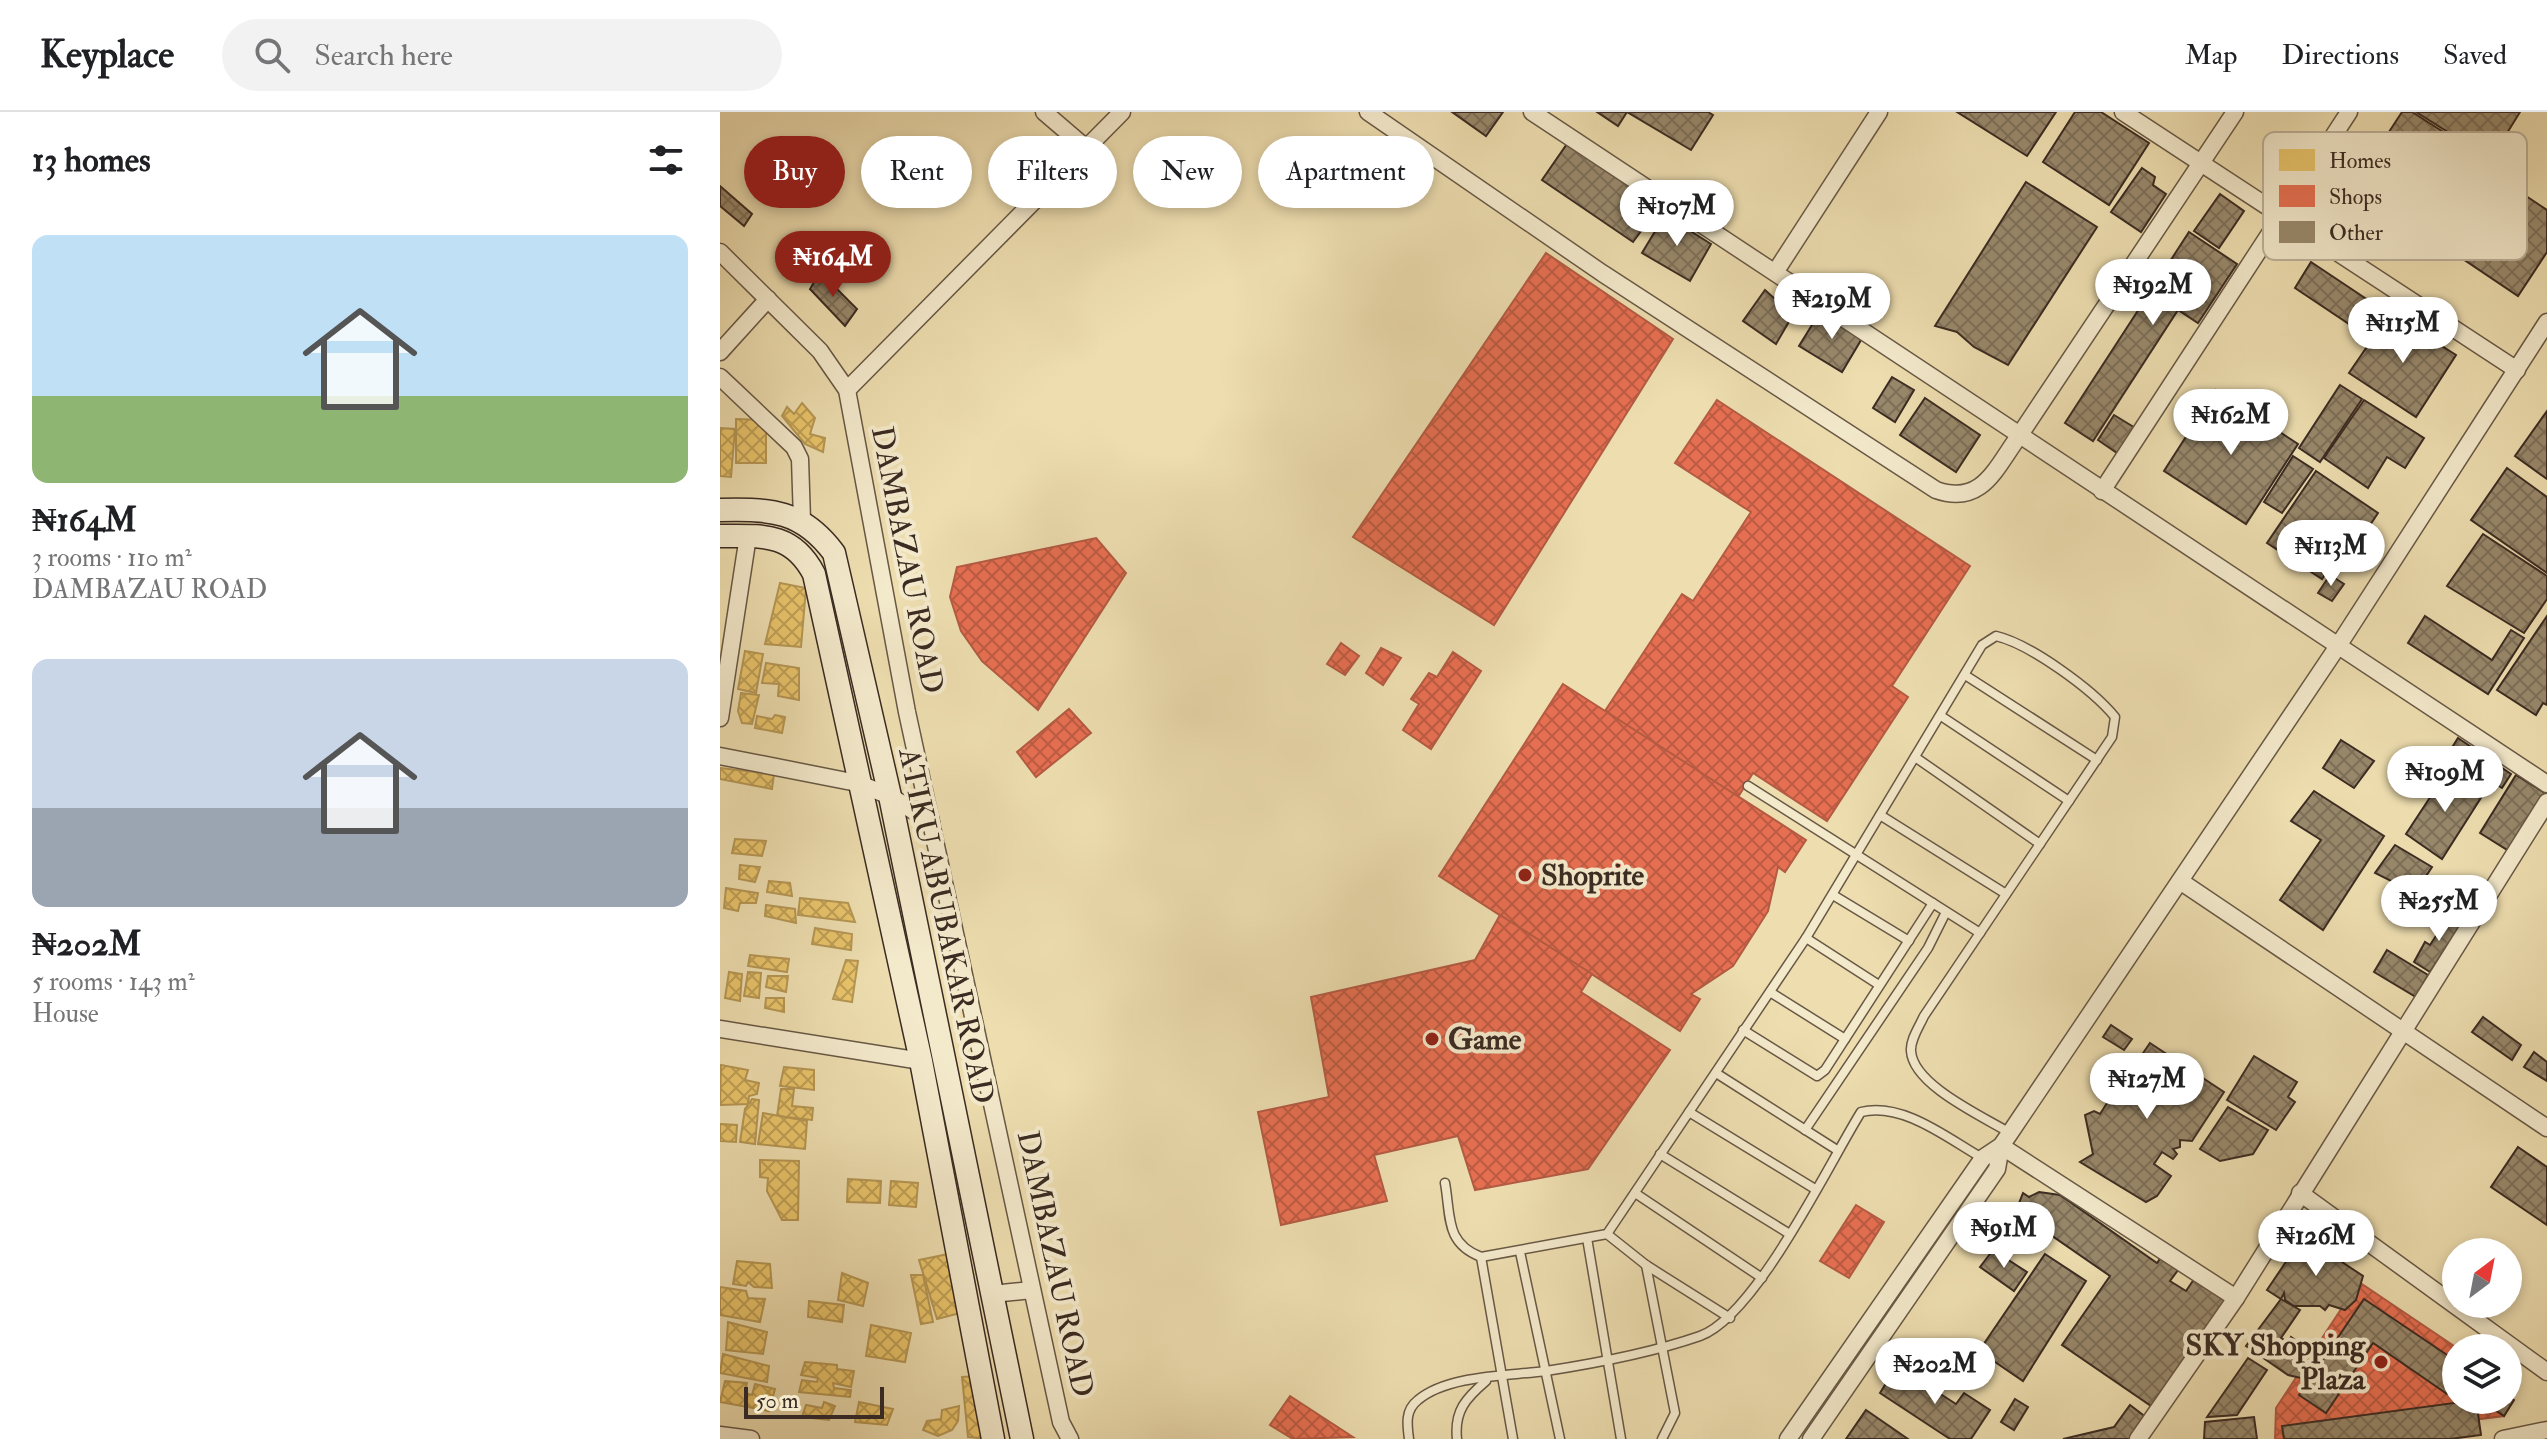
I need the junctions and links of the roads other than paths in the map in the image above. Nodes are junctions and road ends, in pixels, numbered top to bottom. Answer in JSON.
{"nodes":[{"id":1,"x":1044,"y":112,"type":"edge"},
{"id":2,"x":1122,"y":112,"type":"edge"},
{"id":3,"x":1368,"y":112,"type":"edge"},
{"id":4,"x":1532,"y":112,"type":"edge"},
{"id":5,"x":1879,"y":112,"type":"edge"},
{"id":6,"x":2123,"y":112,"type":"edge"},
{"id":7,"x":2235,"y":112,"type":"edge"},
{"id":8,"x":2349,"y":112,"type":"edge"},
{"id":9,"x":2335,"y":132,"type":"edge"},
{"id":10,"x":1072,"y":136,"type":"edge"},
{"id":11,"x":1098,"y":136,"type":"edge"},
{"id":12,"x":2201,"y":163,"type":"junction"},
{"id":13,"x":2263,"y":202,"type":"edge"},
{"id":14,"x":1027,"y":208,"type":"edge"},
{"id":15,"x":2263,"y":240,"type":"edge"},
{"id":16,"x":720,"y":252,"type":"edge"},
{"id":17,"x":2351,"y":260,"type":"edge"},
{"id":18,"x":1776,"y":271,"type":"junction"},
{"id":19,"x":768,"y":299,"type":"junction"},
{"id":20,"x":2547,"y":322,"type":"edge"},
{"id":21,"x":720,"y":352,"type":"edge"},
{"id":22,"x":2517,"y":370,"type":"junction"},
{"id":23,"x":720,"y":377,"type":"edge"},
{"id":24,"x":847,"y":390,"type":"junction"},
{"id":25,"x":2019,"y":436,"type":"junction"},
{"id":26,"x":2102,"y":491,"type":"junction"},
{"id":27,"x":720,"y":510,"type":"edge"},
{"id":28,"x":802,"y":520,"type":"junction"},
{"id":29,"x":720,"y":536,"type":"edge"},
{"id":30,"x":748,"y":536,"type":"junction"},
{"id":31,"x":728,"y":615,"type":"edge"},
{"id":32,"x":2338,"y":646,"type":"junction"},
{"id":33,"x":1965,"y":675,"type":"junction"},
{"id":34,"x":1941,"y":716,"type":"junction"},
{"id":35,"x":720,"y":718,"type":"edge"},
{"id":36,"x":720,"y":756,"type":"edge"},
{"id":37,"x":1915,"y":757,"type":"junction"},
{"id":38,"x":2097,"y":760,"type":"junction"},
{"id":39,"x":857,"y":783,"type":"junction"},
{"id":40,"x":2547,"y":784,"type":"edge"},
{"id":41,"x":1748,"y":786,"type":"dead end"},
{"id":42,"x":890,"y":796,"type":"junction"},
{"id":43,"x":2069,"y":801,"type":"junction"},
{"id":44,"x":2547,"y":802,"type":"edge"},
{"id":45,"x":1880,"y":815,"type":"junction"},
{"id":46,"x":931,"y":822,"type":"junction"},
{"id":47,"x":2040,"y":844,"type":"junction"},
{"id":48,"x":1858,"y":853,"type":"junction"},
{"id":49,"x":2180,"y":881,"type":"junction"},
{"id":50,"x":2006,"y":894,"type":"junction"},
{"id":51,"x":1833,"y":895,"type":"junction"},
{"id":52,"x":1933,"y":903,"type":"junction"},
{"id":53,"x":1946,"y":912,"type":"junction"},
{"id":54,"x":1980,"y":933,"type":"junction"},
{"id":55,"x":1806,"y":938,"type":"junction"},
{"id":56,"x":1909,"y":941,"type":"junction"},
{"id":57,"x":1879,"y":985,"type":"junction"},
{"id":58,"x":1770,"y":992,"type":"junction"},
{"id":59,"x":720,"y":1029,"type":"edge"},
{"id":60,"x":1743,"y":1030,"type":"junction"},
{"id":61,"x":2402,"y":1032,"type":"junction"},
{"id":62,"x":1845,"y":1039,"type":"junction"},
{"id":63,"x":921,"y":1061,"type":"junction"},
{"id":64,"x":1716,"y":1073,"type":"junction"},
{"id":65,"x":1689,"y":1112,"type":"junction"},
{"id":66,"x":2547,"y":1128,"type":"edge"},
{"id":67,"x":1805,"y":1130,"type":"junction"},
{"id":68,"x":2005,"y":1139,"type":"junction"},
{"id":69,"x":1837,"y":1150,"type":"junction"},
{"id":70,"x":1660,"y":1154,"type":"junction"},
{"id":71,"x":1983,"y":1158,"type":"junction"},
{"id":72,"x":1445,"y":1183,"type":"dead end"},
{"id":73,"x":1815,"y":1189,"type":"junction"},
{"id":74,"x":1635,"y":1193,"type":"junction"},
{"id":75,"x":2300,"y":1193,"type":"junction"},
{"id":76,"x":1788,"y":1233,"type":"junction"},
{"id":77,"x":1607,"y":1234,"type":"junction"},
{"id":78,"x":1587,"y":1238,"type":"junction"},
{"id":79,"x":1520,"y":1252,"type":"junction"},
{"id":80,"x":1481,"y":1257,"type":"junction"},
{"id":81,"x":1646,"y":1265,"type":"junction"},
{"id":82,"x":1762,"y":1278,"type":"junction"},
{"id":83,"x":1032,"y":1290,"type":"junction"},
{"id":84,"x":992,"y":1294,"type":"junction"},
{"id":85,"x":2236,"y":1298,"type":"junction"},
{"id":86,"x":1730,"y":1318,"type":"junction"},
{"id":87,"x":1661,"y":1348,"type":"junction"},
{"id":88,"x":1607,"y":1360,"type":"junction"},
{"id":89,"x":1546,"y":1371,"type":"junction"},
{"id":90,"x":2547,"y":1372,"type":"edge"},
{"id":91,"x":1504,"y":1376,"type":"junction"},
{"id":92,"x":1487,"y":1380,"type":"junction"},
{"id":93,"x":2547,"y":1430,"type":"edge"},
{"id":94,"x":720,"y":1435,"type":"edge"},
{"id":95,"x":751,"y":1439,"type":"edge"},
{"id":96,"x":993,"y":1439,"type":"edge"},
{"id":97,"x":1022,"y":1439,"type":"edge"},
{"id":98,"x":1070,"y":1439,"type":"edge"},
{"id":99,"x":1409,"y":1439,"type":"edge"},
{"id":100,"x":1457,"y":1439,"type":"edge"},
{"id":101,"x":1513,"y":1439,"type":"edge"},
{"id":102,"x":1560,"y":1439,"type":"edge"},
{"id":103,"x":1621,"y":1439,"type":"edge"},
{"id":104,"x":1662,"y":1439,"type":"edge"},
{"id":105,"x":1788,"y":1439,"type":"edge"},
{"id":106,"x":1811,"y":1439,"type":"edge"},
{"id":107,"x":2138,"y":1439,"type":"edge"},
{"id":108,"x":2503,"y":1439,"type":"edge"}],
"edges":[{"from":1,"to":10,"type":"street"},
{"from":2,"to":11,"type":"street"},
{"from":3,"to":25,"type":"street"},
{"from":4,"to":18,"type":"street"},
{"from":5,"to":18,"type":"street"},
{"from":6,"to":12,"type":"street"},
{"from":7,"to":12,"type":"street"},
{"from":8,"to":9,"type":"street"},
{"from":12,"to":13,"type":"street"},
{"from":12,"to":25,"type":"street"},
{"from":14,"to":24,"type":"street"},
{"from":15,"to":26,"type":"street"},
{"from":16,"to":19,"type":"street","name":"DAMBAZAU ROAD"},
{"from":17,"to":22,"type":"street"},
{"from":18,"to":25,"type":"street"},
{"from":19,"to":21,"type":"street"},
{"from":19,"to":24,"type":"street","name":"DAMBAZAU ROAD"},
{"from":20,"to":22,"type":"street"},
{"from":22,"to":32,"type":"street"},
{"from":23,"to":28,"type":"street"},
{"from":24,"to":46,"type":"street","name":"DAMBAZAU ROAD"},
{"from":25,"to":26,"type":"street"},
{"from":26,"to":32,"type":"street"},
{"from":27,"to":28,"type":"street"},
{"from":28,"to":42,"type":"street","name":"ATIKU ABUBAKAR ROAD"},
{"from":29,"to":30,"type":"street"},
{"from":30,"to":31,"type":"street"},
{"from":30,"to":39,"type":"street"},
{"from":31,"to":35,"type":"street"},
{"from":32,"to":40,"type":"street"},
{"from":32,"to":49,"type":"street"},
{"from":33,"to":34,"type":"lane"},
{"from":33,"to":38,"type":"lane"},
{"from":33,"to":38,"type":"lane"},
{"from":34,"to":37,"type":"lane"},
{"from":34,"to":43,"type":"lane"},
{"from":36,"to":39,"type":"street"},
{"from":37,"to":45,"type":"lane"},
{"from":37,"to":47,"type":"lane"},
{"from":38,"to":43,"type":"lane"},
{"from":39,"to":42,"type":"street"},
{"from":39,"to":63,"type":"street"},
{"from":41,"to":48,"type":"lane"},
{"from":42,"to":46,"type":"street"},
{"from":42,"to":84,"type":"street","name":"ATIKU ABUBAKAR ROAD"},
{"from":43,"to":47,"type":"lane"},
{"from":44,"to":61,"type":"street"},
{"from":45,"to":48,"type":"lane"},
{"from":45,"to":50,"type":"lane"},
{"from":46,"to":83,"type":"street","name":"DAMBAZAU ROAD"},
{"from":47,"to":50,"type":"lane"},
{"from":48,"to":51,"type":"lane"},
{"from":48,"to":52,"type":"lane"},
{"from":49,"to":61,"type":"street"},
{"from":49,"to":68,"type":"street"},
{"from":50,"to":54,"type":"lane"},
{"from":51,"to":55,"type":"lane"},
{"from":51,"to":56,"type":"lane"},
{"from":52,"to":53,"type":"lane"},
{"from":52,"to":56,"type":"lane"},
{"from":53,"to":54,"type":"lane"},
{"from":53,"to":67,"type":"lane"},
{"from":54,"to":68,"type":"lane"},
{"from":55,"to":57,"type":"lane"},
{"from":55,"to":58,"type":"lane"},
{"from":56,"to":57,"type":"lane"},
{"from":57,"to":62,"type":"lane"},
{"from":58,"to":60,"type":"lane"},
{"from":58,"to":62,"type":"lane"},
{"from":59,"to":63,"type":"street"},
{"from":60,"to":62,"type":"lane"},
{"from":60,"to":64,"type":"lane"},
{"from":61,"to":66,"type":"street"},
{"from":61,"to":75,"type":"street"},
{"from":63,"to":96,"type":"street"},
{"from":64,"to":65,"type":"lane"},
{"from":64,"to":67,"type":"lane"},
{"from":65,"to":70,"type":"lane"},
{"from":65,"to":73,"type":"lane"},
{"from":67,"to":69,"type":"lane"},
{"from":68,"to":71,"type":"street"},
{"from":68,"to":85,"type":"street"},
{"from":68,"to":106,"type":"street"},
{"from":69,"to":71,"type":"lane"},
{"from":69,"to":73,"type":"lane"},
{"from":70,"to":74,"type":"lane"},
{"from":70,"to":76,"type":"lane"},
{"from":71,"to":105,"type":"street"},
{"from":72,"to":80,"type":"lane"},
{"from":73,"to":76,"type":"lane"},
{"from":74,"to":77,"type":"lane"},
{"from":74,"to":82,"type":"lane"},
{"from":75,"to":85,"type":"street"},
{"from":75,"to":90,"type":"street"},
{"from":76,"to":82,"type":"lane"},
{"from":77,"to":78,"type":"lane"},
{"from":77,"to":81,"type":"lane"},
{"from":78,"to":79,"type":"lane"},
{"from":78,"to":88,"type":"lane"},
{"from":79,"to":80,"type":"lane"},
{"from":79,"to":89,"type":"lane"},
{"from":80,"to":91,"type":"lane"},
{"from":81,"to":86,"type":"lane"},
{"from":81,"to":87,"type":"lane"},
{"from":82,"to":86,"type":"lane"},
{"from":83,"to":84,"type":"street"},
{"from":83,"to":98,"type":"street","name":"DAMBAZAU ROAD"},
{"from":84,"to":97,"type":"street","name":"ATIKU ABUBAKAR ROAD"},
{"from":85,"to":107,"type":"street"},
{"from":86,"to":87,"type":"lane"},
{"from":87,"to":88,"type":"lane"},
{"from":87,"to":104,"type":"lane"},
{"from":88,"to":89,"type":"lane"},
{"from":88,"to":103,"type":"lane"},
{"from":89,"to":91,"type":"lane"},
{"from":89,"to":102,"type":"lane"},
{"from":91,"to":92,"type":"lane"},
{"from":91,"to":101,"type":"lane"},
{"from":92,"to":99,"type":"lane"},
{"from":92,"to":100,"type":"lane"},
{"from":93,"to":108,"type":"street"},
{"from":94,"to":95,"type":"street"}]}
